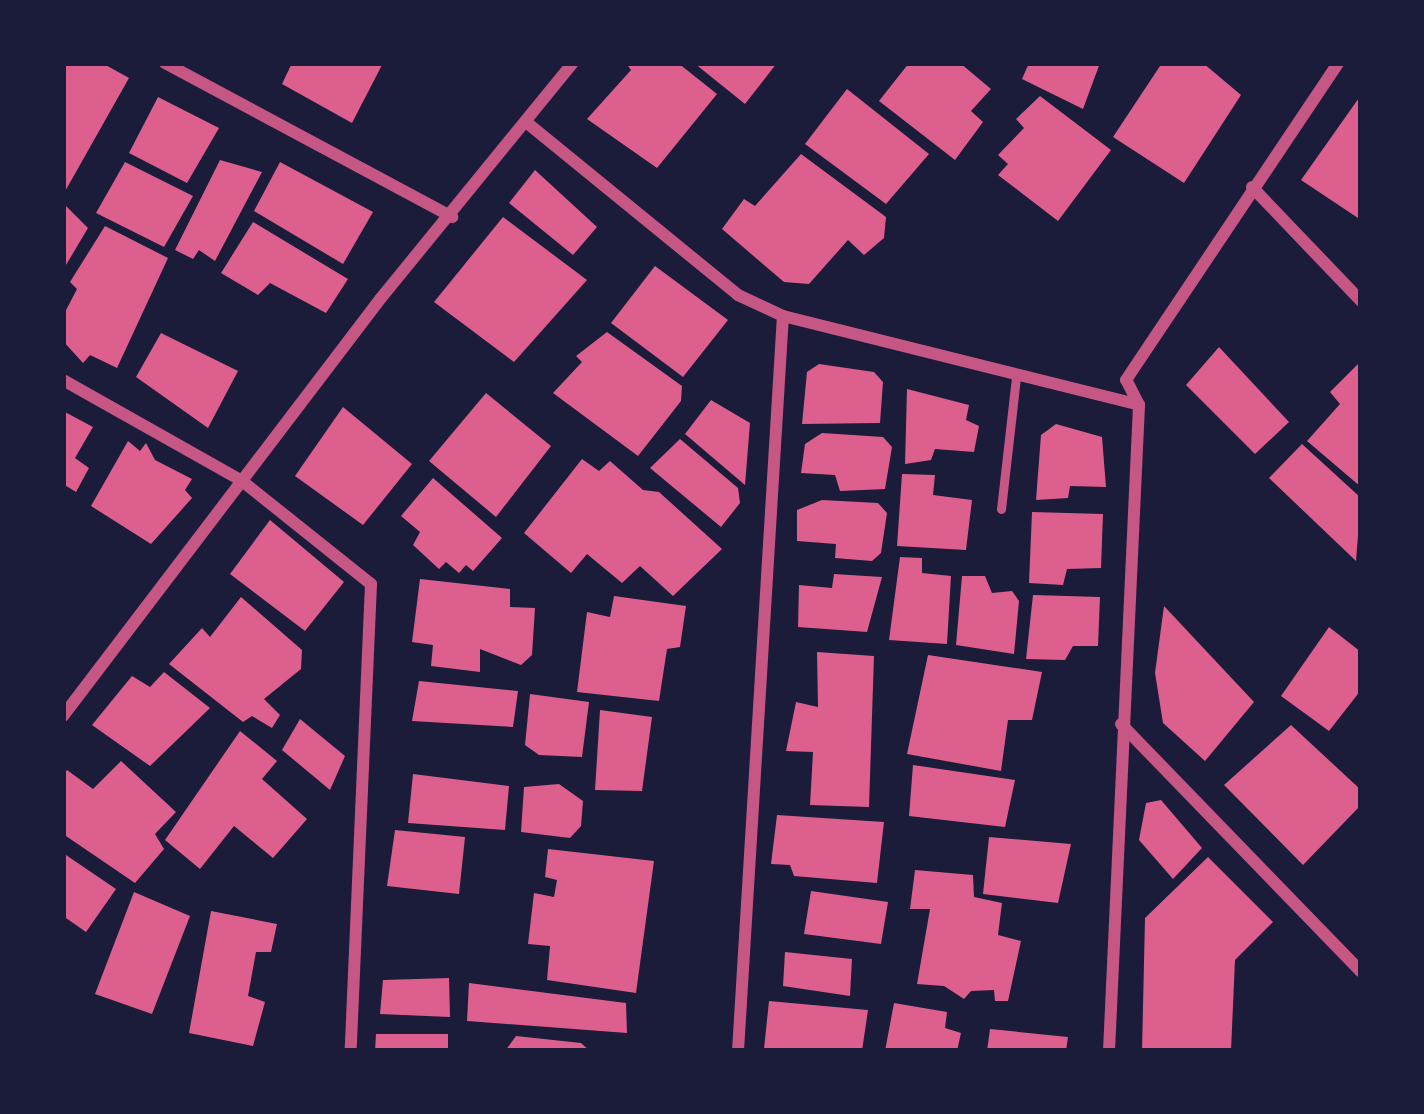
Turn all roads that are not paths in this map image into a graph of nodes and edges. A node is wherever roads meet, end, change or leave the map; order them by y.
1 (165, 63) edge
2 (573, 63) edge
3 (1338, 63) edge
4 (526, 122) junction
5 (1252, 188) junction
6 (452, 217) junction
7 (1361, 301) edge
8 (783, 316) junction
9 (1016, 378) junction
10 (63, 380) edge
11 (1138, 405) junction
12 (242, 481) junction
13 (1001, 509) dead end
14 (63, 716) edge
15 (1121, 724) junction
16 (1361, 972) edge
17 (351, 1051) edge
18 (738, 1051) edge
19 (1108, 1051) edge

1 - 6 street
2 - 4 street
3 - 5 street
4 - 6 street
4 - 8 street
5 - 7 street
5 - 11 street
6 - 12 street
8 - 9 street
8 - 18 street
9 - 11 street
9 - 13 lane
10 - 12 street
11 - 15 street
12 - 14 street
12 - 17 street
15 - 16 street
15 - 19 street

